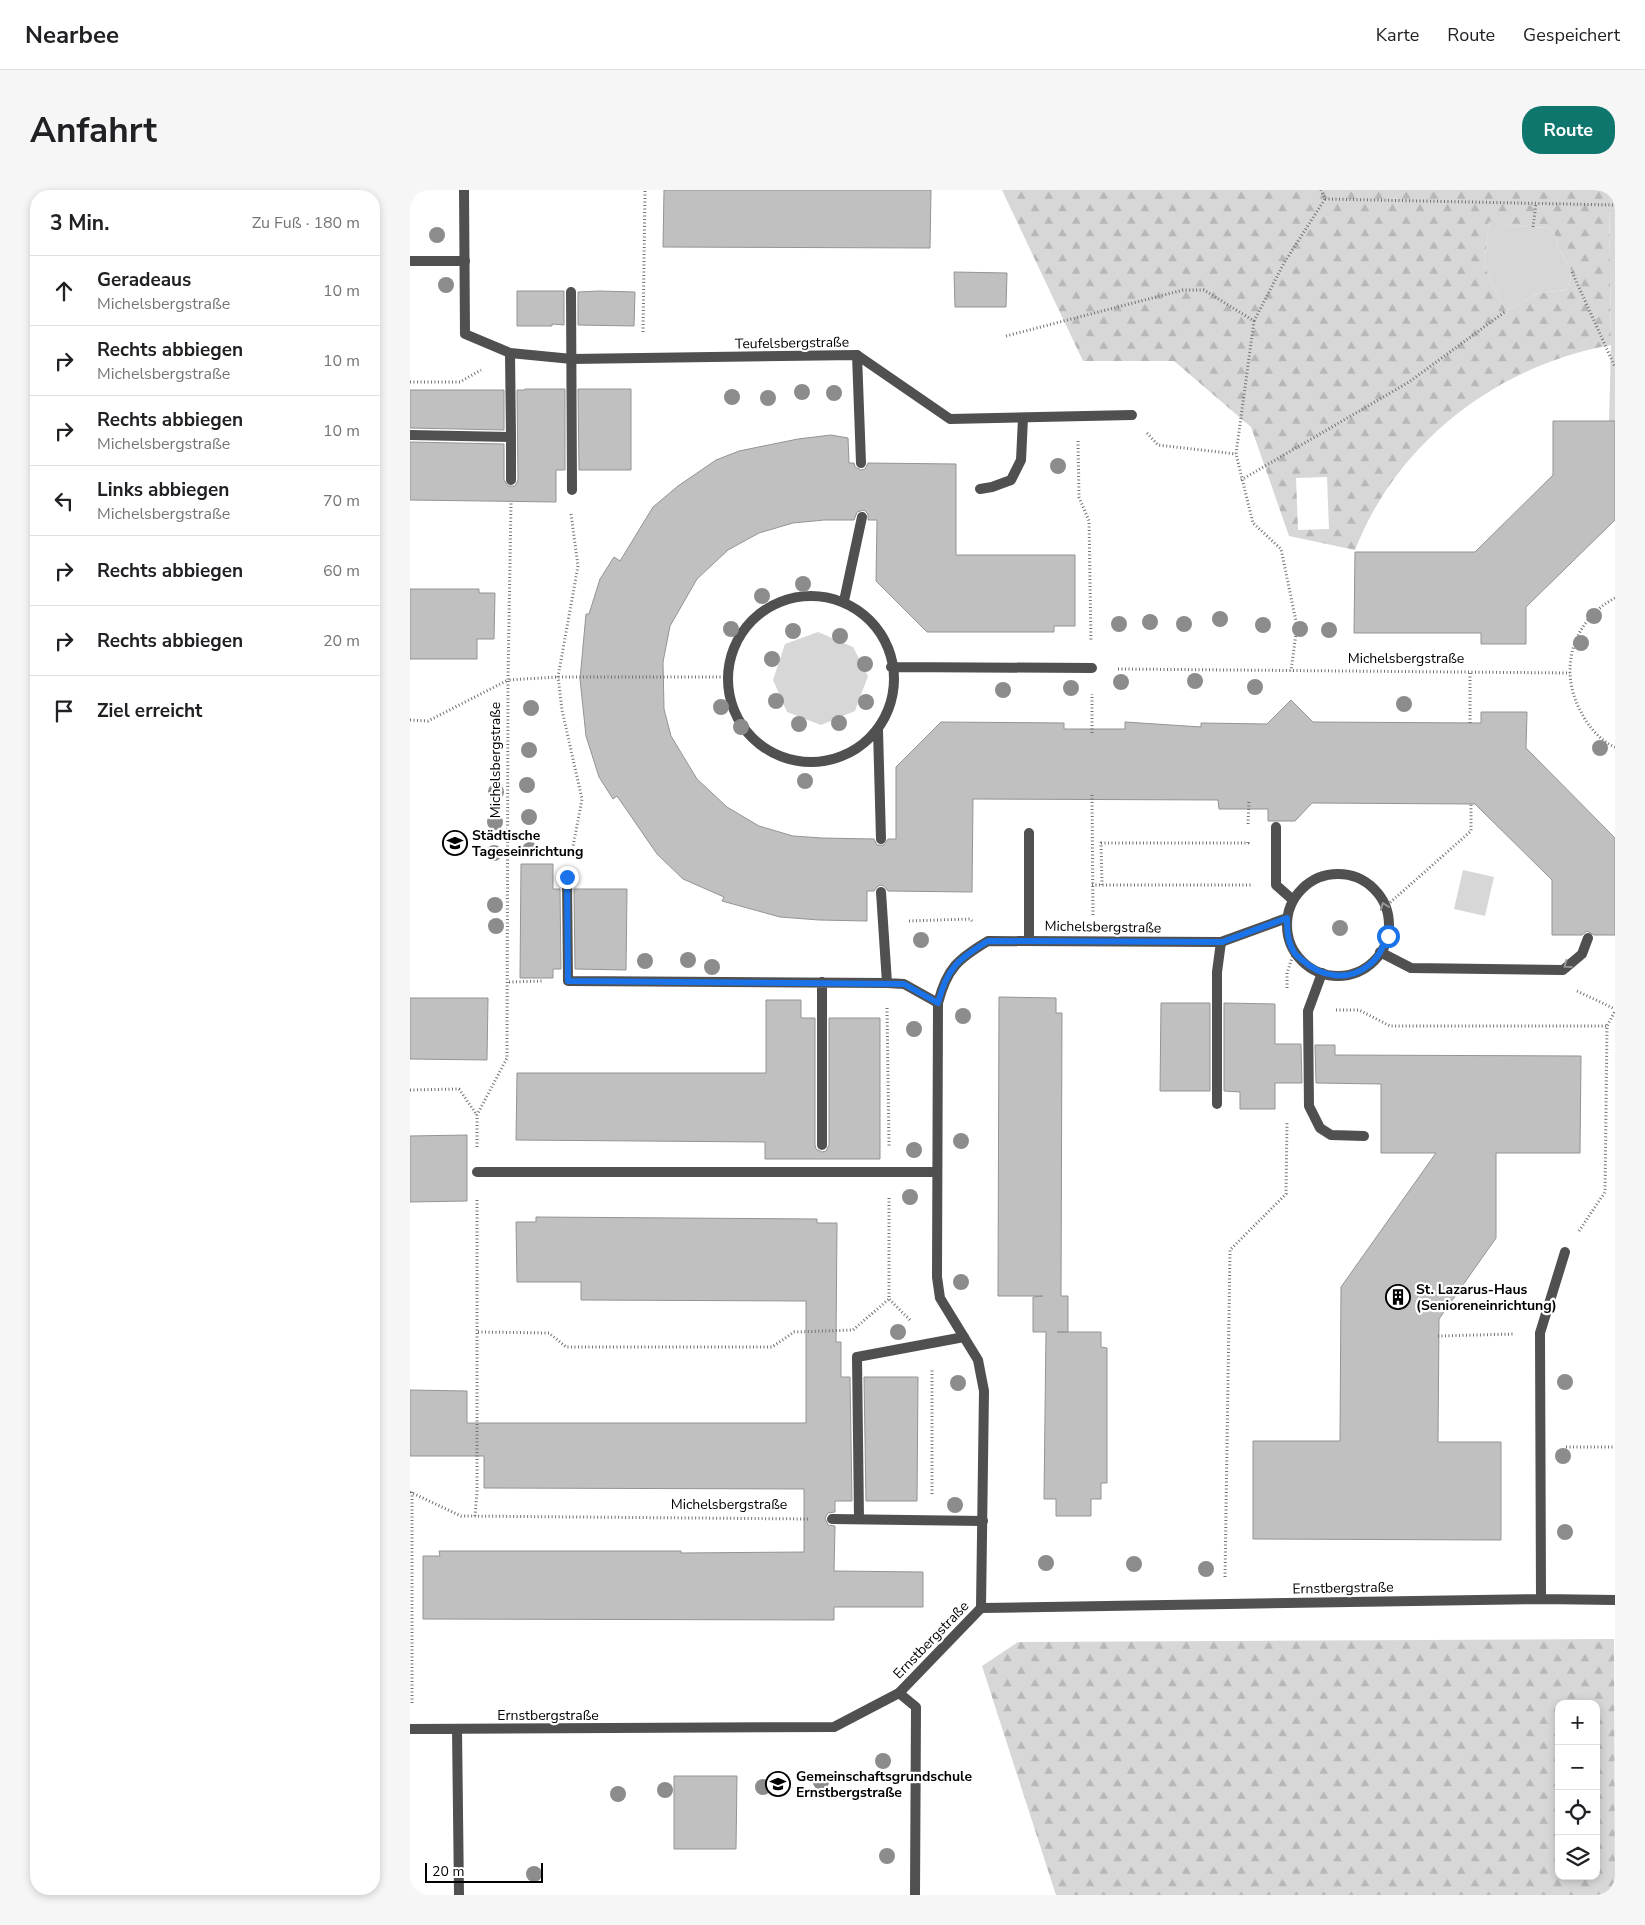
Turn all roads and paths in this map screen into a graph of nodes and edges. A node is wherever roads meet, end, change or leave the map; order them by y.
1 (464, 190) edge
2 (645, 190) edge
3 (1321, 190) edge
4 (1325, 198) junction
5 (1536, 203) junction
6 (1615, 205) edge
7 (1534, 227) dead end
8 (410, 261) edge
9 (465, 261) junction
10 (1572, 272) dead end
11 (571, 292) dead end
12 (1506, 311) dead end
13 (1254, 321) junction
14 (1006, 336) dead end
15 (510, 353) junction
16 (857, 355) junction
17 (572, 359) junction
18 (643, 359) junction
19 (1615, 367) edge
20 (410, 382) edge
21 (1132, 415) joint
22 (1078, 417) junction
23 (1024, 418) junction
24 (410, 436) edge
25 (511, 437) junction
26 (1236, 454) junction
27 (861, 463) dead end
28 (511, 480) joint
29 (1241, 480) junction
30 (980, 489) dead end
31 (572, 490) joint
32 (862, 517) dead end
33 (1615, 598) edge
34 (844, 601) junction
35 (890, 667) junction
36 (1092, 668) junction
37 (1291, 671) junction
38 (1470, 672) junction
39 (1570, 673) junction
40 (558, 677) junction
41 (728, 677) junction
42 (508, 680) junction
43 (410, 720) edge
44 (1470, 723) dead end
45 (878, 730) junction
46 (1092, 733) dead end
47 (1615, 747) edge
48 (1092, 795) dead end
49 (1249, 800) dead end
50 (1471, 804) dead end
51 (1248, 826) dead end
52 (1276, 826) dead end
53 (1029, 833) dead end
54 (1248, 834) dead end
55 (881, 839) dead end
56 (567, 877) joint
57 (1102, 885) junction
58 (1276, 885) junction
59 (881, 892) dead end
60 (1293, 900) junction
61 (1385, 907) junction
62 (1287, 918) junction
63 (884, 922) junction
64 (1588, 938) dead end
65 (1029, 940) junction
66 (988, 941) junction
67 (1222, 942) junction
68 (1294, 952) junction
69 (1380, 952) junction
70 (1322, 973) junction
71 (568, 981) junction
72 (509, 982) junction
73 (822, 982) junction
74 (887, 983) junction
75 (938, 1003) junction
76 (1308, 1011) junction
77 (1615, 1011) edge
78 (1607, 1026) junction
79 (410, 1090) edge
80 (1217, 1104) dead end
81 (477, 1115) junction
82 (1287, 1117) dead end
83 (1364, 1136) dead end
84 (822, 1145) dead end
85 (889, 1171) junction
86 (477, 1172) junction
87 (936, 1172) junction
88 (1565, 1252) joint
89 (889, 1298) junction
90 (478, 1332) junction
91 (1540, 1333) junction
92 (1438, 1336) dead end
93 (964, 1337) junction
94 (932, 1344) junction
95 (1615, 1447) edge
96 (1540, 1448) junction
97 (411, 1492) edge
98 (475, 1516) junction
99 (832, 1519) joint
100 (859, 1519) junction
101 (932, 1520) junction
102 (983, 1520) junction
103 (1541, 1599) junction
104 (1615, 1600) edge
105 (1225, 1604) junction
106 (981, 1608) junction
107 (899, 1692) junction
108 (411, 1729) edge
109 (458, 1729) junction
110 (459, 1895) edge
111 (916, 1895) edge

1 - 9 street, Teufelsbergstraße
2 - 18 path
3 - 4 path
4 - 5 path
4 - 13 path
5 - 6 path
5 - 7 path
8 - 9 street
9 - 15 street, Teufelsbergstraße
10 - 19 path
11 - 17 street
12 - 29 path
13 - 14 path
13 - 26 path
15 - 17 street, Teufelsbergstraße
15 - 20 path
15 - 25 street
16 - 18 street, Teufelsbergstraße
16 - 23 street, Teufelsbergstraße
16 - 27 street
17 - 18 street, Teufelsbergstraße
17 - 31 street
21 - 22 street, Teufelsbergstraße
21 - 26 path
22 - 23 street, Teufelsbergstraße
22 - 36 path
23 - 30 street
24 - 25 street
25 - 28 street
26 - 29 path
28 - 42 path
29 - 37 path
31 - 40 path
32 - 34 street
33 - 39 path
34 - 35 street
34 - 41 street
35 - 36 street
35 - 45 street
36 - 37 path, Michelsbergstraße
36 - 46 path
37 - 38 path, Michelsbergstraße
38 - 39 path, Michelsbergstraße
38 - 44 path
39 - 47 path
40 - 41 path
40 - 42 path
40 - 56 path
41 - 45 street
42 - 43 path
42 - 72 path, Michelsbergstraße
45 - 55 street
48 - 57 path
49 - 51 path
50 - 61 path
52 - 58 street
53 - 65 street
54 - 57 path
56 - 71 street
57 - 58 path
58 - 60 street
59 - 63 street
61 -> 60 street
60 - 62 street
61 - 69 street
62 - 67 street, Michelsbergstraße
62 - 68 street
63 - 66 path
63 - 74 street
64 -> 69 street
65 - 66 street, Michelsbergstraße
65 - 67 street, Michelsbergstraße
66 - 75 street
67 - 80 street
68 - 70 street
68 - 76 path
69 - 70 street
70 - 76 street
71 - 72 path
71 - 73 street
72 - 81 path, Michelsbergstraße
73 - 74 street
73 - 84 street
74 - 75 street
74 - 85 path
75 - 87 street
76 - 78 path
76 - 83 street
77 - 78 path
78 - 88 path
79 - 81 path
81 - 86 path, Michelsbergstraße
82 - 105 path
85 - 86 street
85 - 87 street
85 - 89 path
86 - 90 path, Michelsbergstraße
87 - 93 street
88 - 91 street
89 - 90 path
89 - 94 path
90 - 98 path, Michelsbergstraße
91 - 92 path
91 - 96 street
93 - 94 street
93 - 102 street
94 - 100 street
94 - 101 path
95 - 96 path
96 - 103 street
97 - 98 path, Michelsbergstraße
97 - 108 path, Michelsbergstraße
98 - 99 path, Michelsbergstraße
99 - 100 street
100 - 101 street
101 - 102 street
102 - 106 street
103 - 104 street, Ernstbergstraße
103 - 105 street, Ernstbergstraße
105 - 106 street, Ernstbergstraße
106 - 107 street, Ernstbergstraße
107 - 109 street, Ernstbergstraße
107 - 111 street
108 - 109 street, Ernstbergstraße
109 - 110 street

